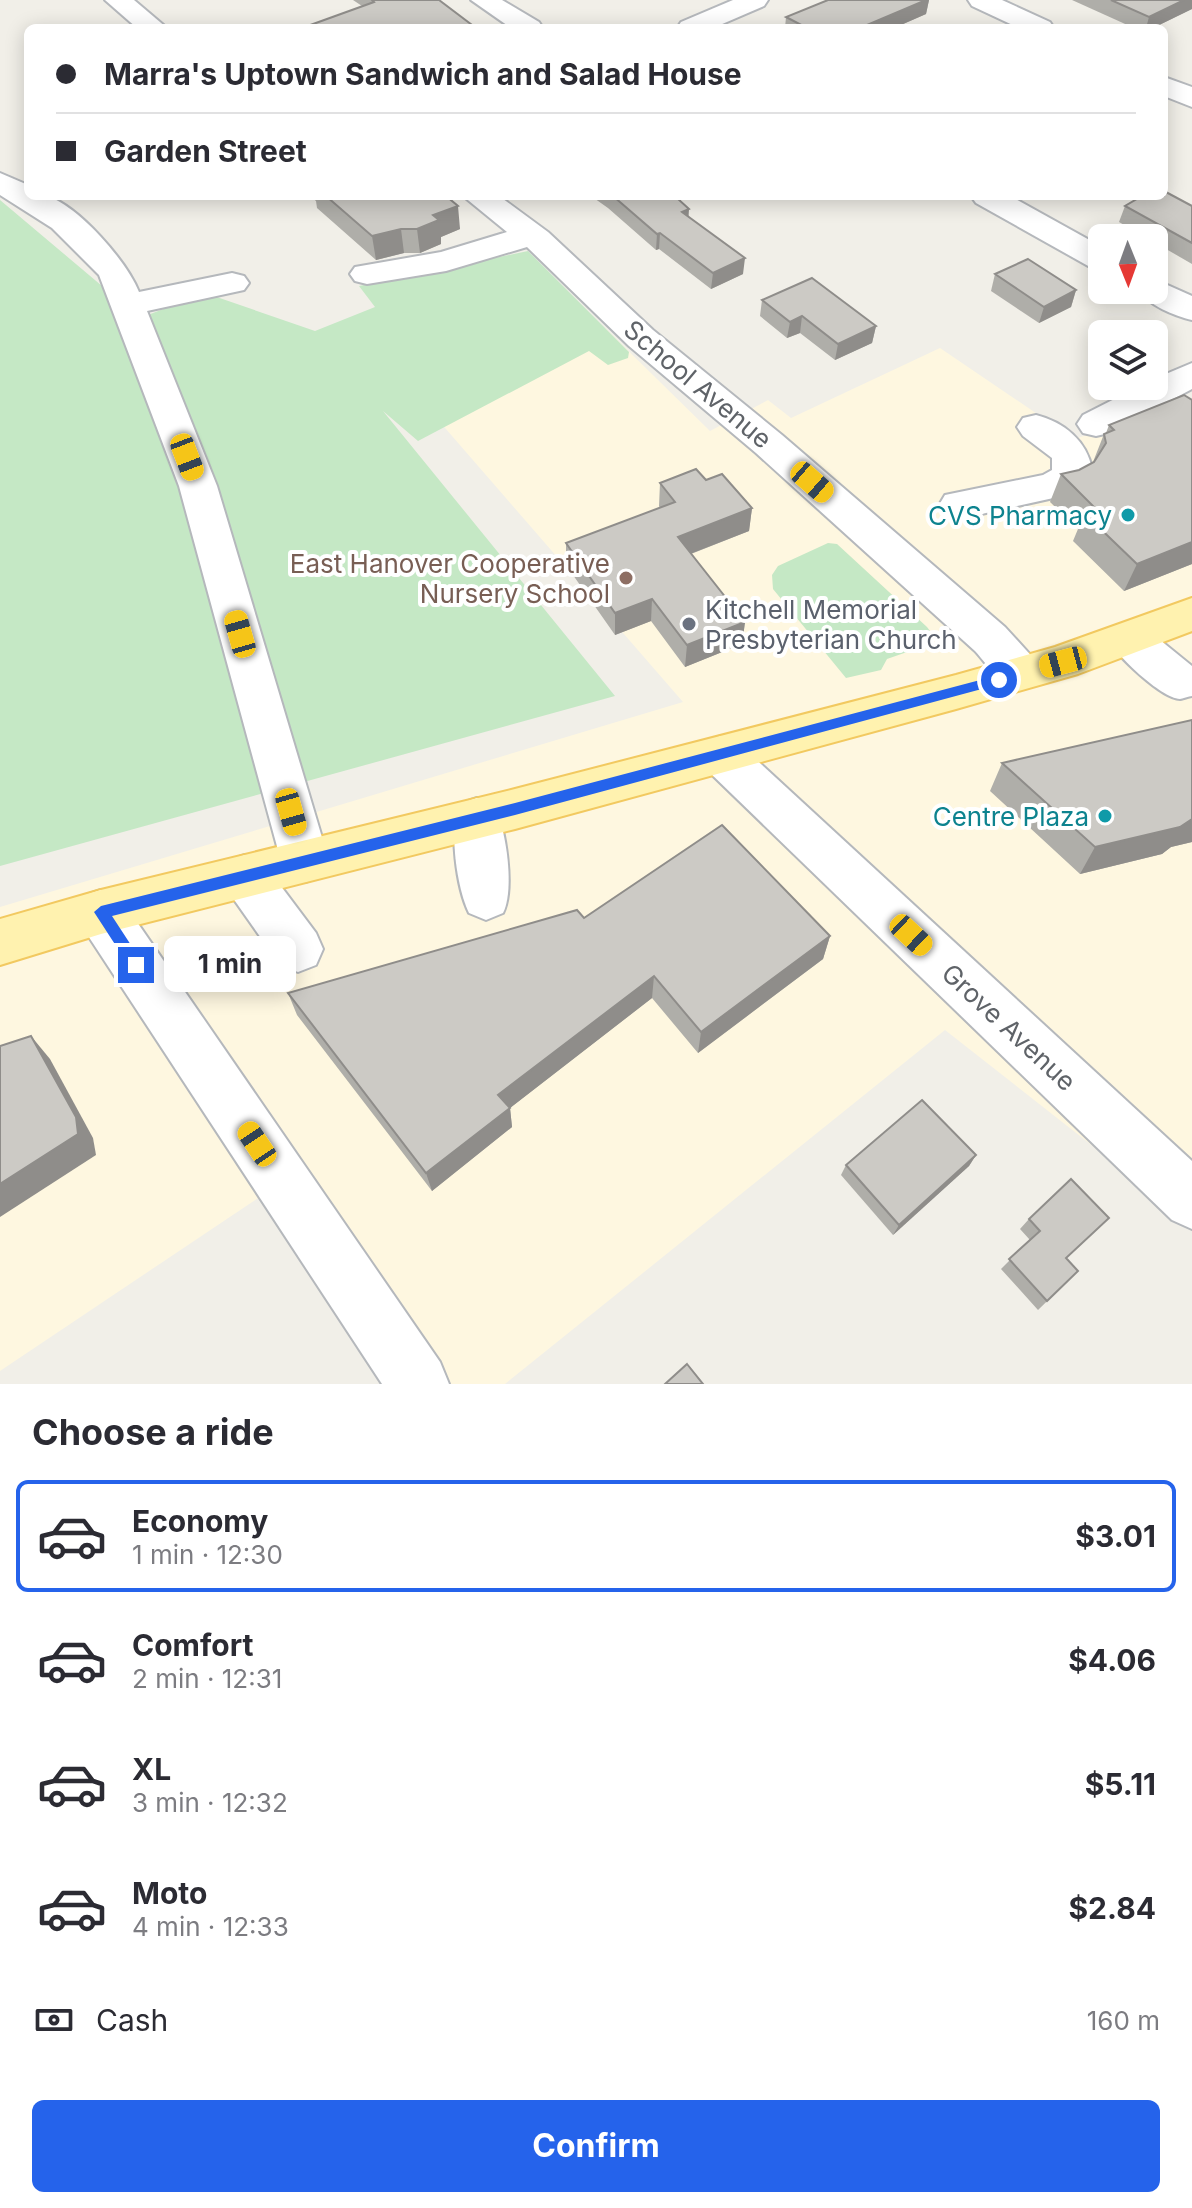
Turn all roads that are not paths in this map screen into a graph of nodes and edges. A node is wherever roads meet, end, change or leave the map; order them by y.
1 (118, 0) edge
2 (484, 0) edge
3 (755, 0) edge
4 (981, 0) edge
5 (149, 24) edge
6 (523, 24) edge
7 (700, 24) edge
8 (1032, 24) edge
9 (1168, 87) edge
10 (1192, 98) edge
11 (0, 182) edge
12 (24, 196) edge
13 (31, 200) edge
14 (484, 200) edge
15 (994, 200) edge
16 (531, 235) junction
17 (1088, 252) edge
18 (367, 274) dead end
19 (232, 283) dead end
20 (1168, 297) edge
21 (128, 305) junction
22 (1192, 310) edge
23 (1192, 374) edge
24 (1096, 424) dead end
25 (1036, 427) dead end
26 (959, 505) dead end
27 (1192, 614) edge
28 (1129, 639) junction
29 (1021, 673) junction
30 (1181, 682) dead end
31 (721, 755) junction
32 (477, 818) junction
33 (305, 861) junction
34 (245, 876) junction
35 (486, 898) dead end
36 (101, 912) junction
37 (0, 942) edge
38 (298, 949) dead end
39 (1192, 1200) edge
40 (418, 1384) edge

1 - 5 street
2 - 6 street
3 - 7 street
4 - 8 street
9 - 10 street
11 - 12 street
13 - 21 street
14 - 16 street, School Avenue
15 - 17 street
16 - 18 street
16 - 29 street, School Avenue
19 - 21 street
20 - 22 street
21 - 33 street
23 - 24 street
25 - 26 street
27 - 28 main road
28 - 29 main road
28 - 30 street
29 - 31 main road
31 - 32 main road
31 - 39 street, Grove Avenue
32 - 33 main road
32 - 35 street
33 - 34 main road
34 - 36 main road
34 - 38 street
36 - 37 main road
36 - 40 street

